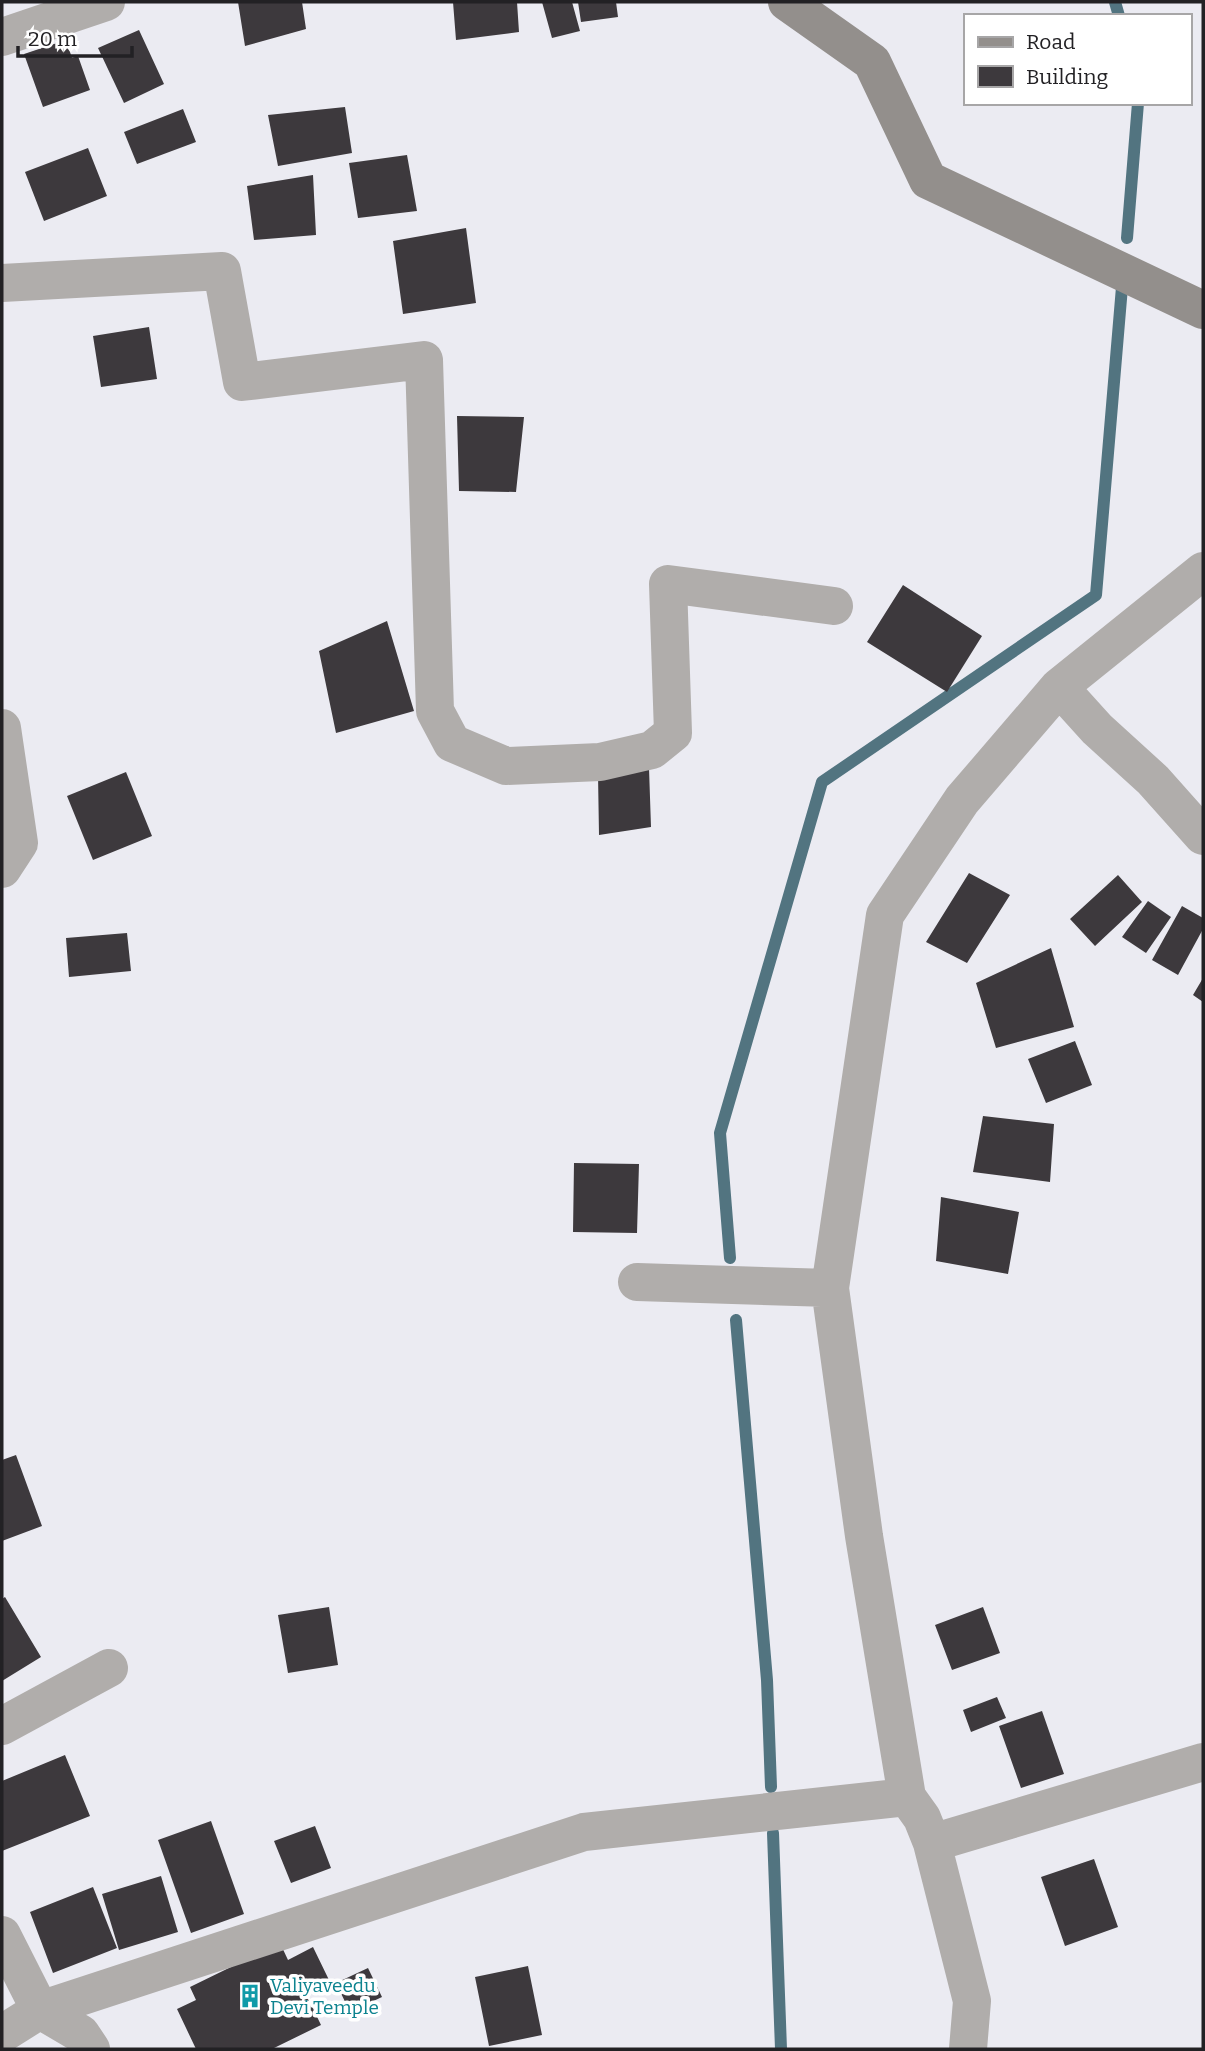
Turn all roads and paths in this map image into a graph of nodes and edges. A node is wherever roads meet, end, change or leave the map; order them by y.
1 (106, 2) edge
2 (787, 2) edge
3 (2, 37) edge
4 (2, 283) edge
5 (1203, 310) edge
6 (1203, 571) edge
7 (834, 606) dead end
8 (1059, 687) junction
9 (2, 731) edge
10 (1203, 836) edge
11 (2, 869) edge
12 (637, 1282) dead end
13 (830, 1288) junction
14 (109, 1668) dead end
15 (2, 1726) edge
16 (1203, 1762) edge
17 (906, 1797) junction
18 (932, 1843) junction
19 (2, 1935) edge
20 (40, 2010) junction
21 (2, 2034) edge
22 (91, 2049) edge
23 (968, 2049) edge

1 - 3 street
2 - 5 street
4 - 7 street
6 - 8 street
8 - 10 street
8 - 13 street
9 - 11 street
12 - 13 street
13 - 17 street
14 - 15 street
16 - 18 street
17 - 18 street
17 - 20 street
18 - 23 street
19 - 20 street
20 - 21 street
20 - 22 street

